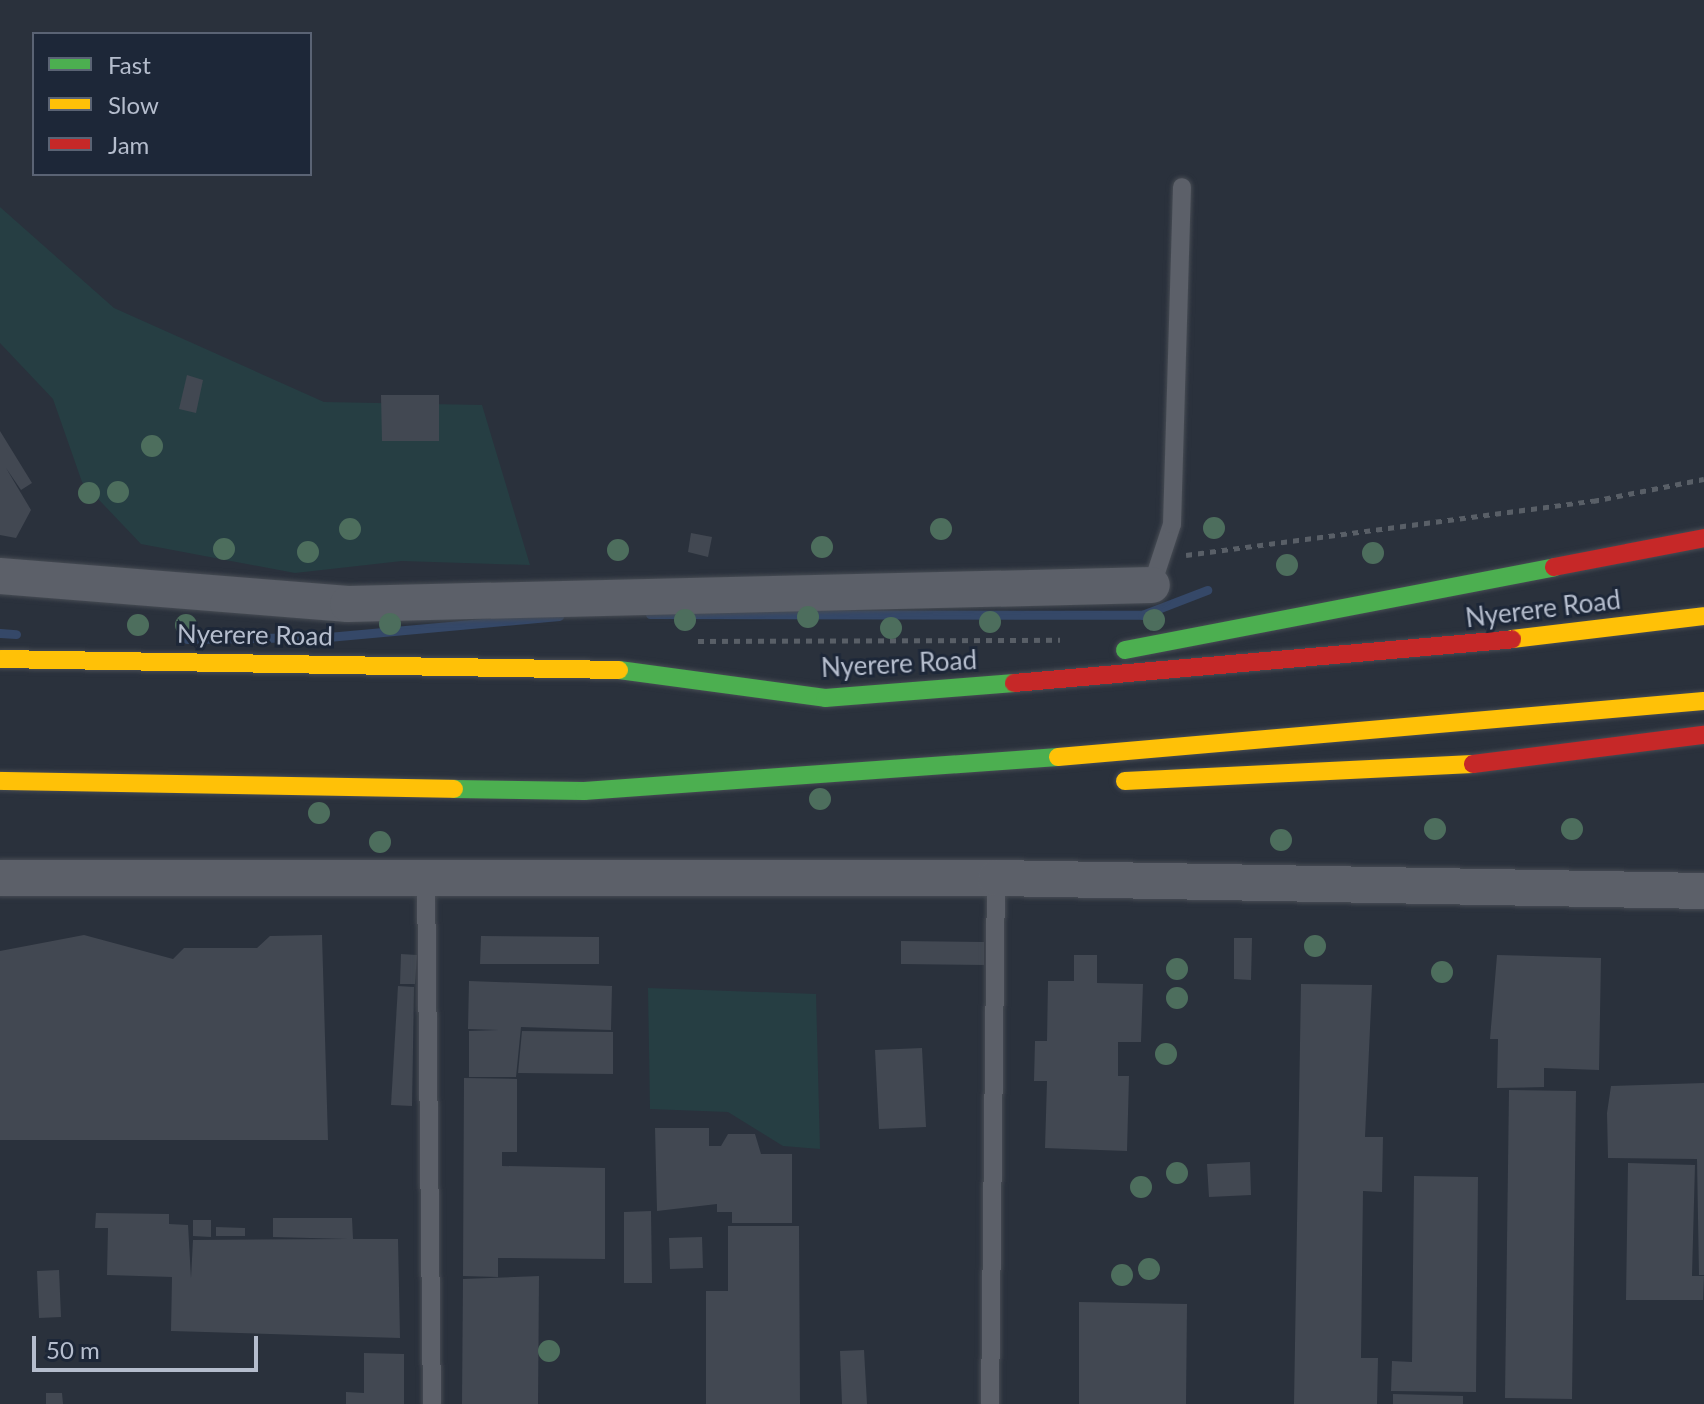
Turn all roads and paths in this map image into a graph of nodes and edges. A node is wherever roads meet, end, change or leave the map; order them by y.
1 (1182, 187) dead end
2 (1704, 538) edge
3 (0, 576) edge
4 (1152, 585) joint
5 (1704, 616) edge
6 (0, 659) edge
7 (930, 690) junction
8 (1704, 701) edge
9 (1704, 735) edge
10 (808, 773) junction
11 (1048, 780) dead end
12 (0, 781) edge
13 (1110, 781) dead end
14 (0, 878) edge
15 (996, 878) junction
16 (426, 879) junction
17 (1704, 891) edge
18 (432, 1404) edge
19 (990, 1404) edge

1 - 4 lane
2 - 7 highway
3 - 4 street
5 - 7 highway, Nyerere Road
6 - 7 highway, Nyerere Road
8 - 10 highway
9 - 13 highway
10 - 11 highway
10 - 12 highway
14 - 16 street
15 - 16 street
15 - 17 street
15 - 19 lane
16 - 18 lane

